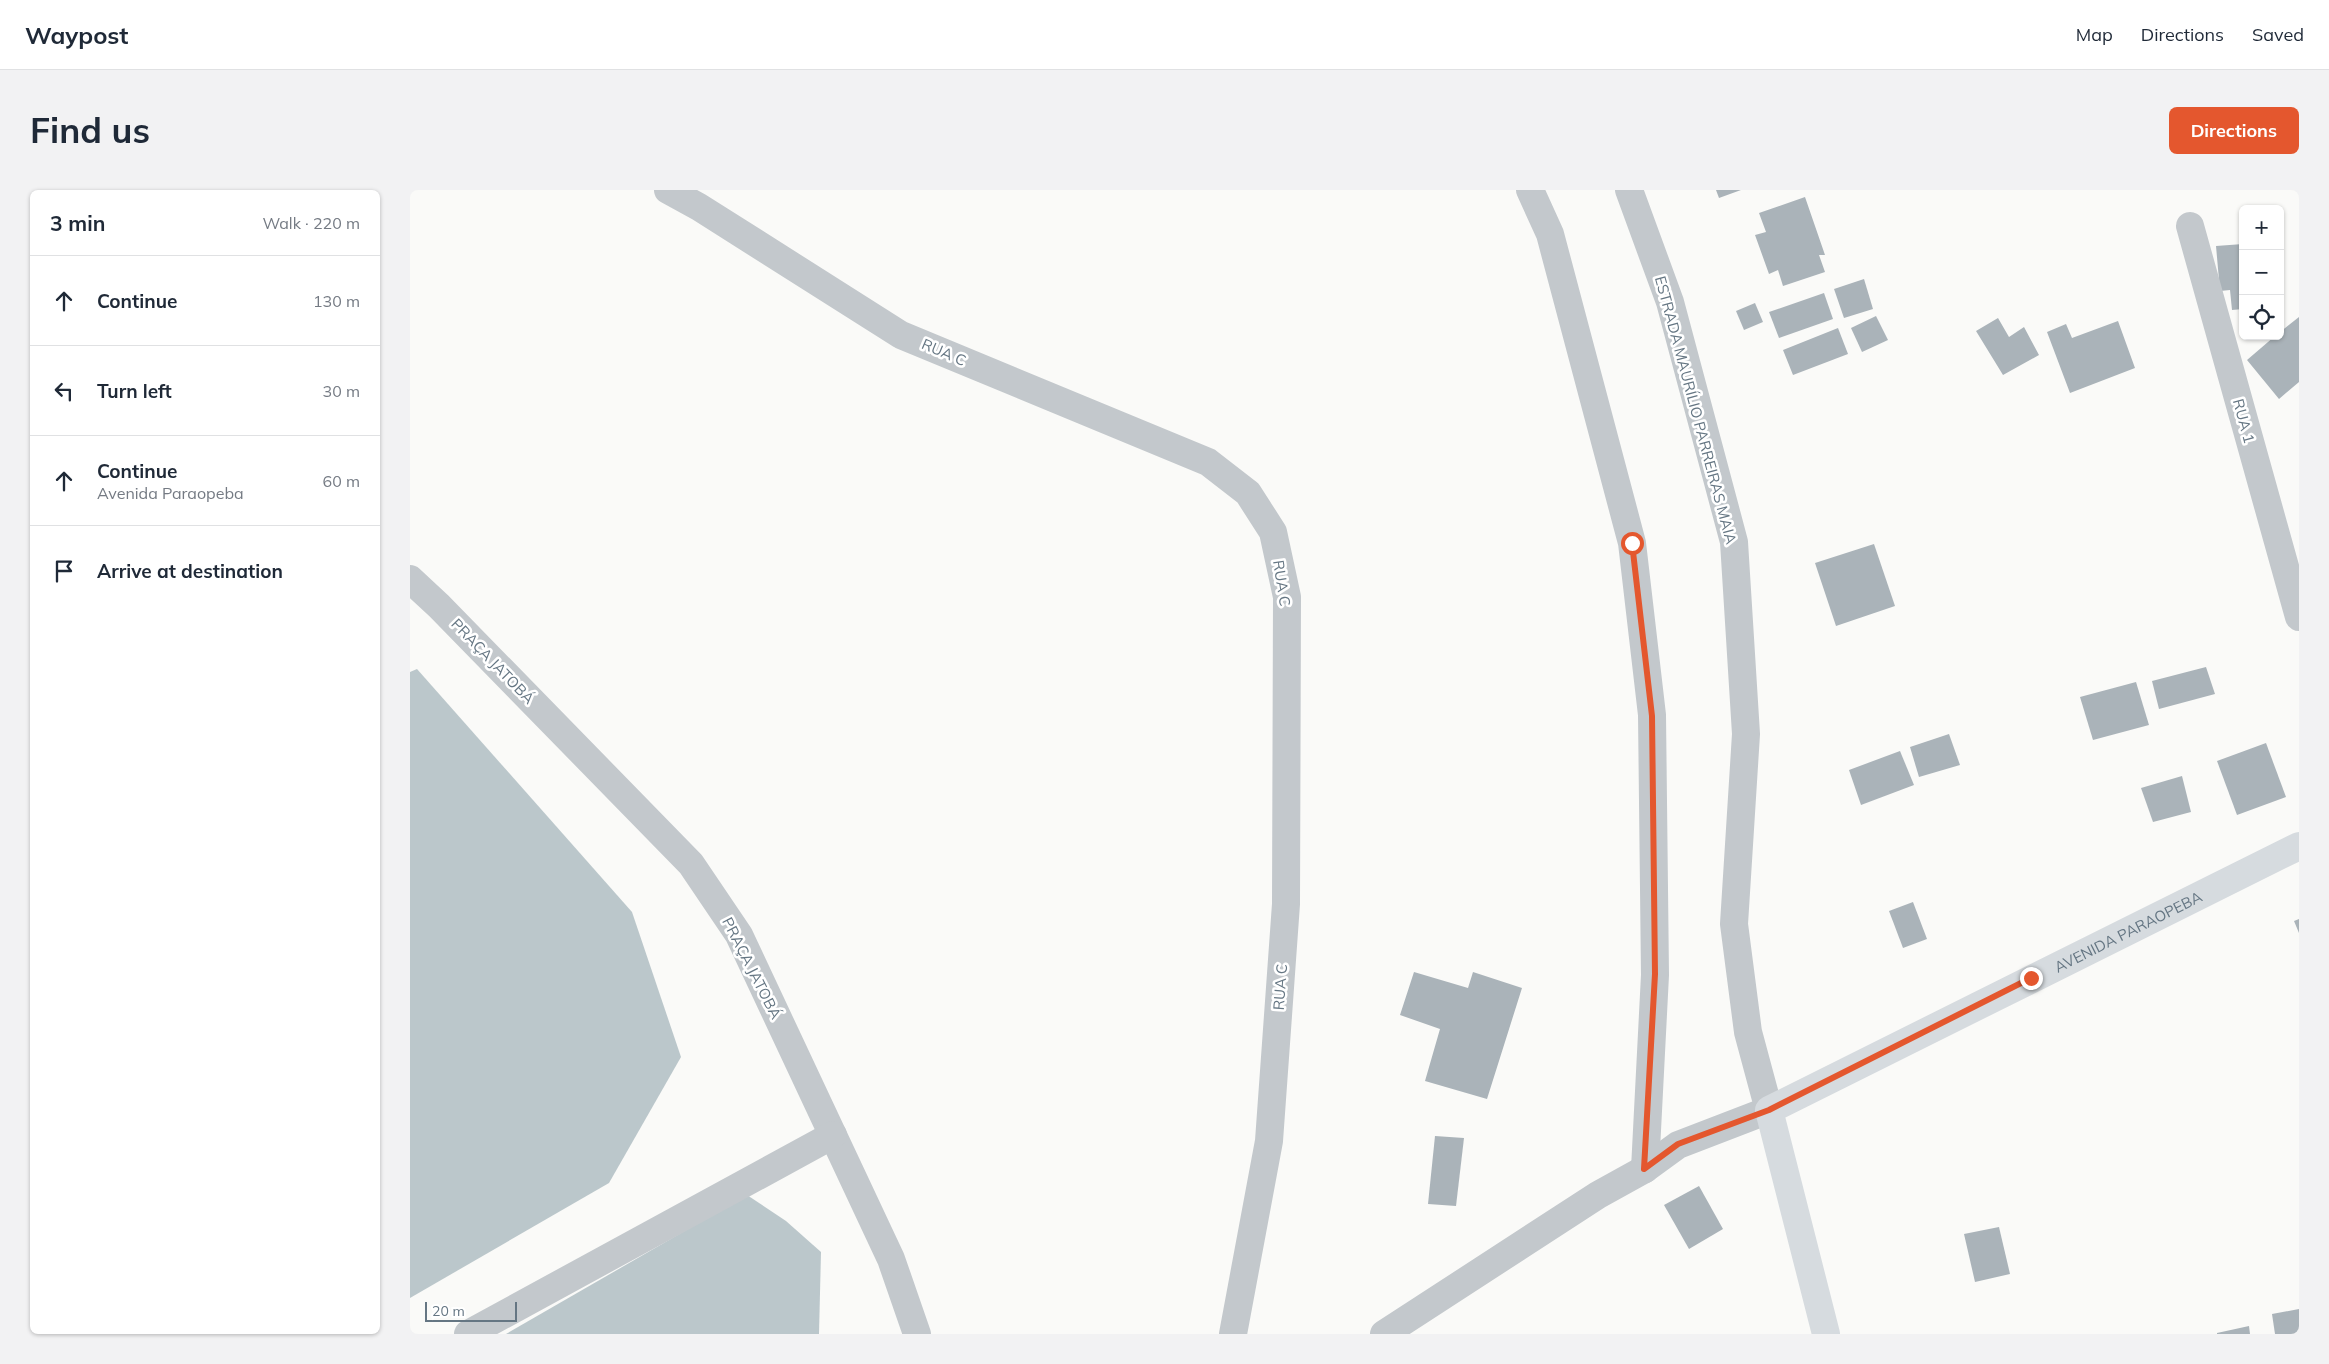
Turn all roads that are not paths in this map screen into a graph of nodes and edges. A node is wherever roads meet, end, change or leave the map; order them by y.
1 (668, 190) edge
2 (1530, 190) edge
3 (1629, 190) edge
4 (2190, 226) dead end
5 (410, 579) edge
6 (2299, 617) edge
7 (2299, 846) edge
8 (1769, 1110) junction
9 (833, 1135) junction
10 (1644, 1169) junction
11 (468, 1334) edge
12 (917, 1334) edge
13 (1233, 1334) edge
14 (1384, 1334) edge
15 (1826, 1334) edge

1 - 13 street, RUA C
2 - 10 street
3 - 8 street, ESTRADA MAURÍLIO PARREIRAS MAIA
4 - 6 street, RUA 1
5 - 9 street, PRAÇA JATOBÁ
7 - 8 main road, AVENIDA PARAOPEBA
8 - 10 street
8 - 15 main road
9 - 11 street
9 - 12 street, PRAÇA JATOBÁ
10 - 14 street

